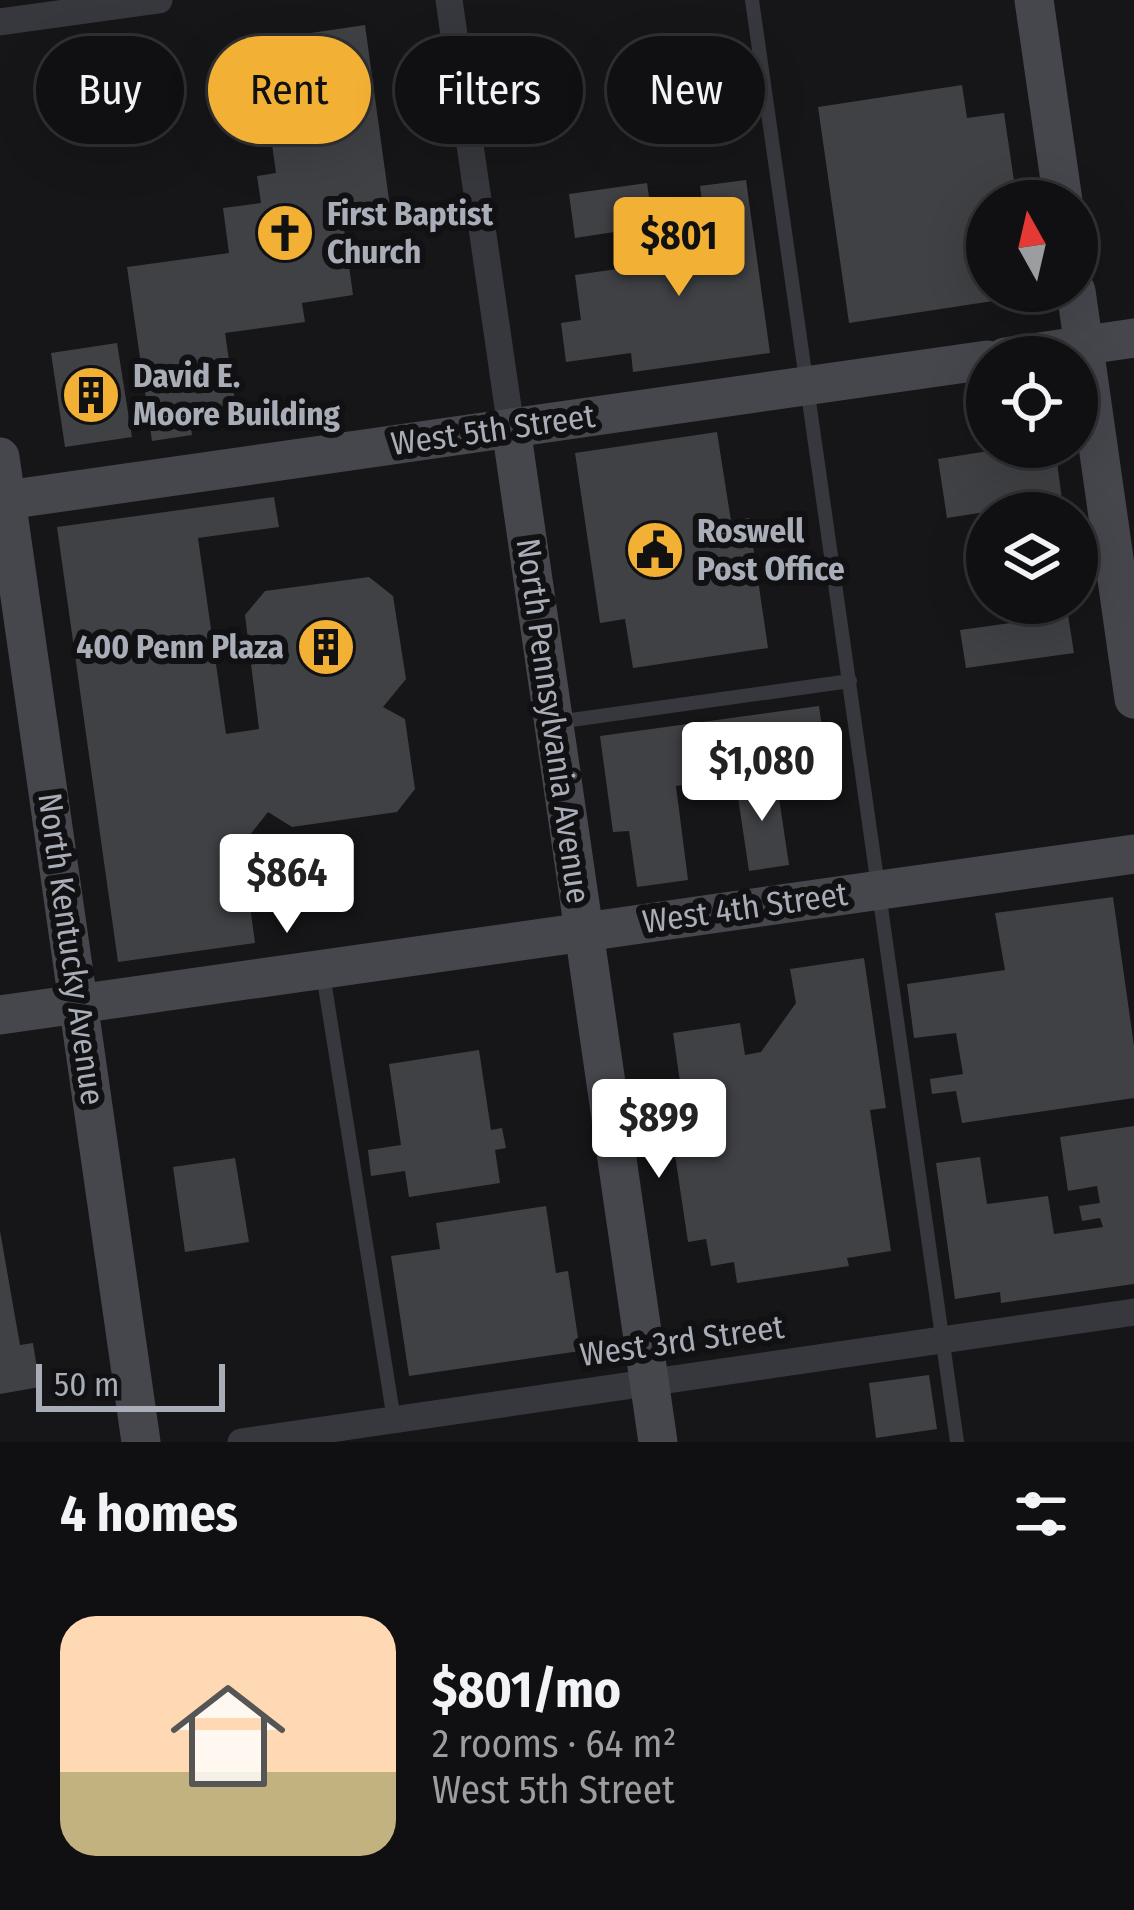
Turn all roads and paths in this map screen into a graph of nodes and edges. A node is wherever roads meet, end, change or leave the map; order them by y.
1 (159, 0) edge
2 (449, 0) edge
3 (752, 0) edge
4 (1034, 0) edge
5 (0, 22) edge
6 (1060, 180) edge
7 (1134, 338) edge
8 (1098, 344) edge
9 (966, 363) edge
10 (808, 385) junction
11 (511, 428) junction
12 (1098, 445) edge
13 (0, 457) edge
14 (3, 501) edge
15 (850, 681) junction
16 (1134, 699) edge
17 (552, 723) junction
18 (1134, 854) edge
19 (880, 889) junction
20 (584, 931) junction
21 (323, 969) junction
22 (79, 1004) junction
23 (0, 1016) edge
24 (1134, 1312) edge
25 (942, 1340) junction
26 (650, 1382) junction
27 (394, 1420) junction
28 (141, 1442) edge
29 (241, 1442) edge
30 (658, 1442) edge
31 (957, 1442) edge

1 - 5 street
2 - 11 street, North Pennsylvania Avenue
3 - 10 lane
4 - 6 street
7 - 8 street
9 - 10 street, West 5th Street
10 - 11 street, West 5th Street
10 - 15 lane
11 - 14 street, West 5th Street
11 - 17 street, North Pennsylvania Avenue
12 - 16 street
13 - 14 street, North Kentucky Avenue
14 - 22 street, North Kentucky Avenue
15 - 17 lane
15 - 19 lane
17 - 20 street, North Pennsylvania Avenue
18 - 19 street, West 4th Street
19 - 20 street, West 4th Street
19 - 25 lane
20 - 21 street, West 4th Street
20 - 26 street, North Pennsylvania Avenue
21 - 22 street, West 4th Street
21 - 27 lane
22 - 23 street, West 4th Street
22 - 28 street, North Kentucky Avenue
24 - 25 street, West 3rd Street
25 - 26 street, West 3rd Street
25 - 31 lane
26 - 27 street, West 3rd Street
26 - 30 street, North Pennsylvania Avenue
27 - 29 street, West 3rd Street

